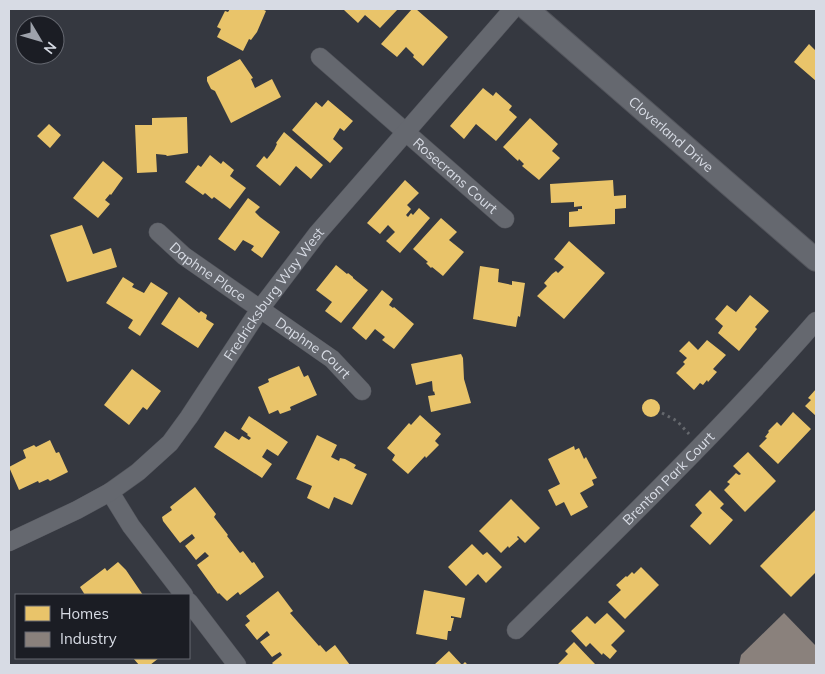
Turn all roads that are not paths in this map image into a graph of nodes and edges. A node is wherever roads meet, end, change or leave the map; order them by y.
1 (513, 9) edge
2 (527, 9) edge
3 (320, 57) dead end
4 (406, 132) junction
5 (505, 219) dead end
6 (158, 232) dead end
7 (816, 260) edge
8 (260, 309) junction
9 (816, 321) edge
10 (362, 391) dead end
11 (110, 492) junction
12 (9, 542) edge
13 (183, 594) edge
14 (190, 603) edge
15 (516, 630) dead end
16 (237, 665) edge

1 - 4 street, Fredricksburg Way West
2 - 7 street, Cloverland Drive
3 - 4 street, Rosecrans Court
4 - 5 street, Rosecrans Court
4 - 8 street, Fredricksburg Way West
6 - 8 street, Daphne Place
8 - 10 street, Daphne Court
8 - 11 street, Fredricksburg Way West
9 - 15 street, Brenton Park Court
11 - 12 street, Fredricksburg Way West
11 - 13 street
14 - 16 street

